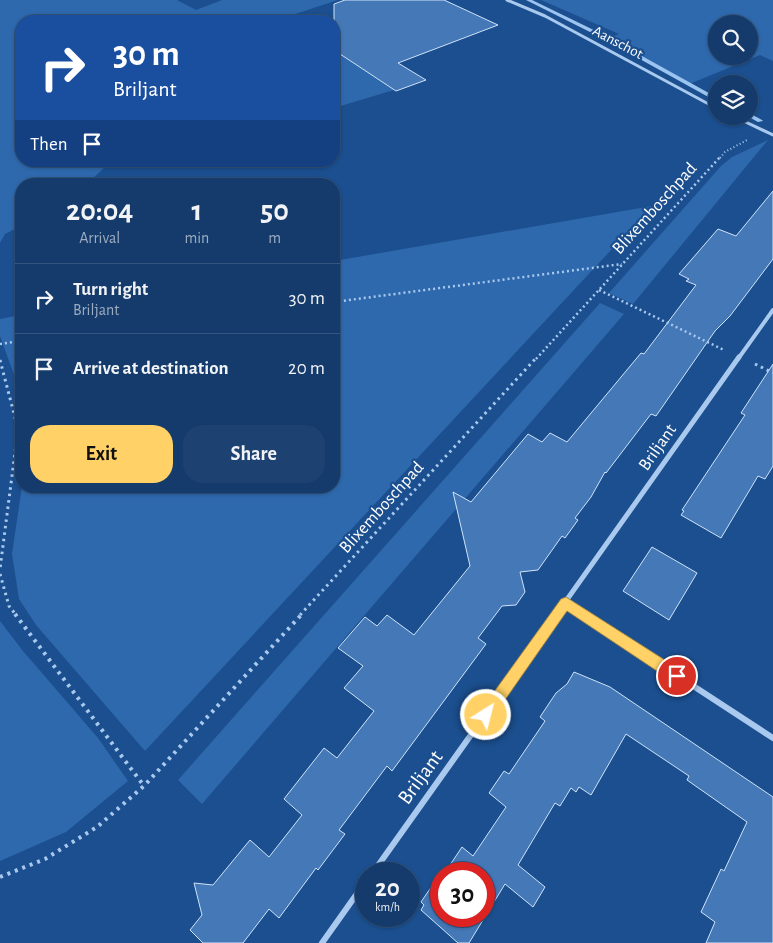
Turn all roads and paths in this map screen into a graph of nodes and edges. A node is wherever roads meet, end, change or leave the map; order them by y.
1 (507, 0) edge
2 (708, 104) edge
3 (750, 125) edge
4 (763, 132) junction
5 (773, 135) edge
6 (622, 264) junction
7 (599, 290) junction
8 (340, 301) edge
9 (773, 310) edge
10 (15, 342) edge
11 (0, 344) edge
12 (739, 357) junction
13 (0, 360) edge
14 (773, 373) edge
15 (15, 418) edge
16 (15, 452) edge
17 (0, 569) edge
18 (0, 574) edge
19 (566, 603) junction
20 (773, 738) edge
21 (144, 786) junction
22 (381, 862) edge
23 (0, 877) edge
24 (355, 896) edge
25 (322, 943) edge

1 - 2 street, Aanschot
3 - 4 street
4 - 5 street
4 - 6 path, Blixemboschpad
6 - 7 path, Blixemboschpad
6 - 8 path
7 - 12 path
7 - 21 path, Blixemboschpad
9 - 12 street, Briljant
10 - 11 path
12 - 14 path
12 - 19 street, Briljant
13 - 15 path
16 - 17 path
18 - 21 path
19 - 20 street
19 - 22 street, Briljant
21 - 23 path, Blixemboschpad
24 - 25 street

